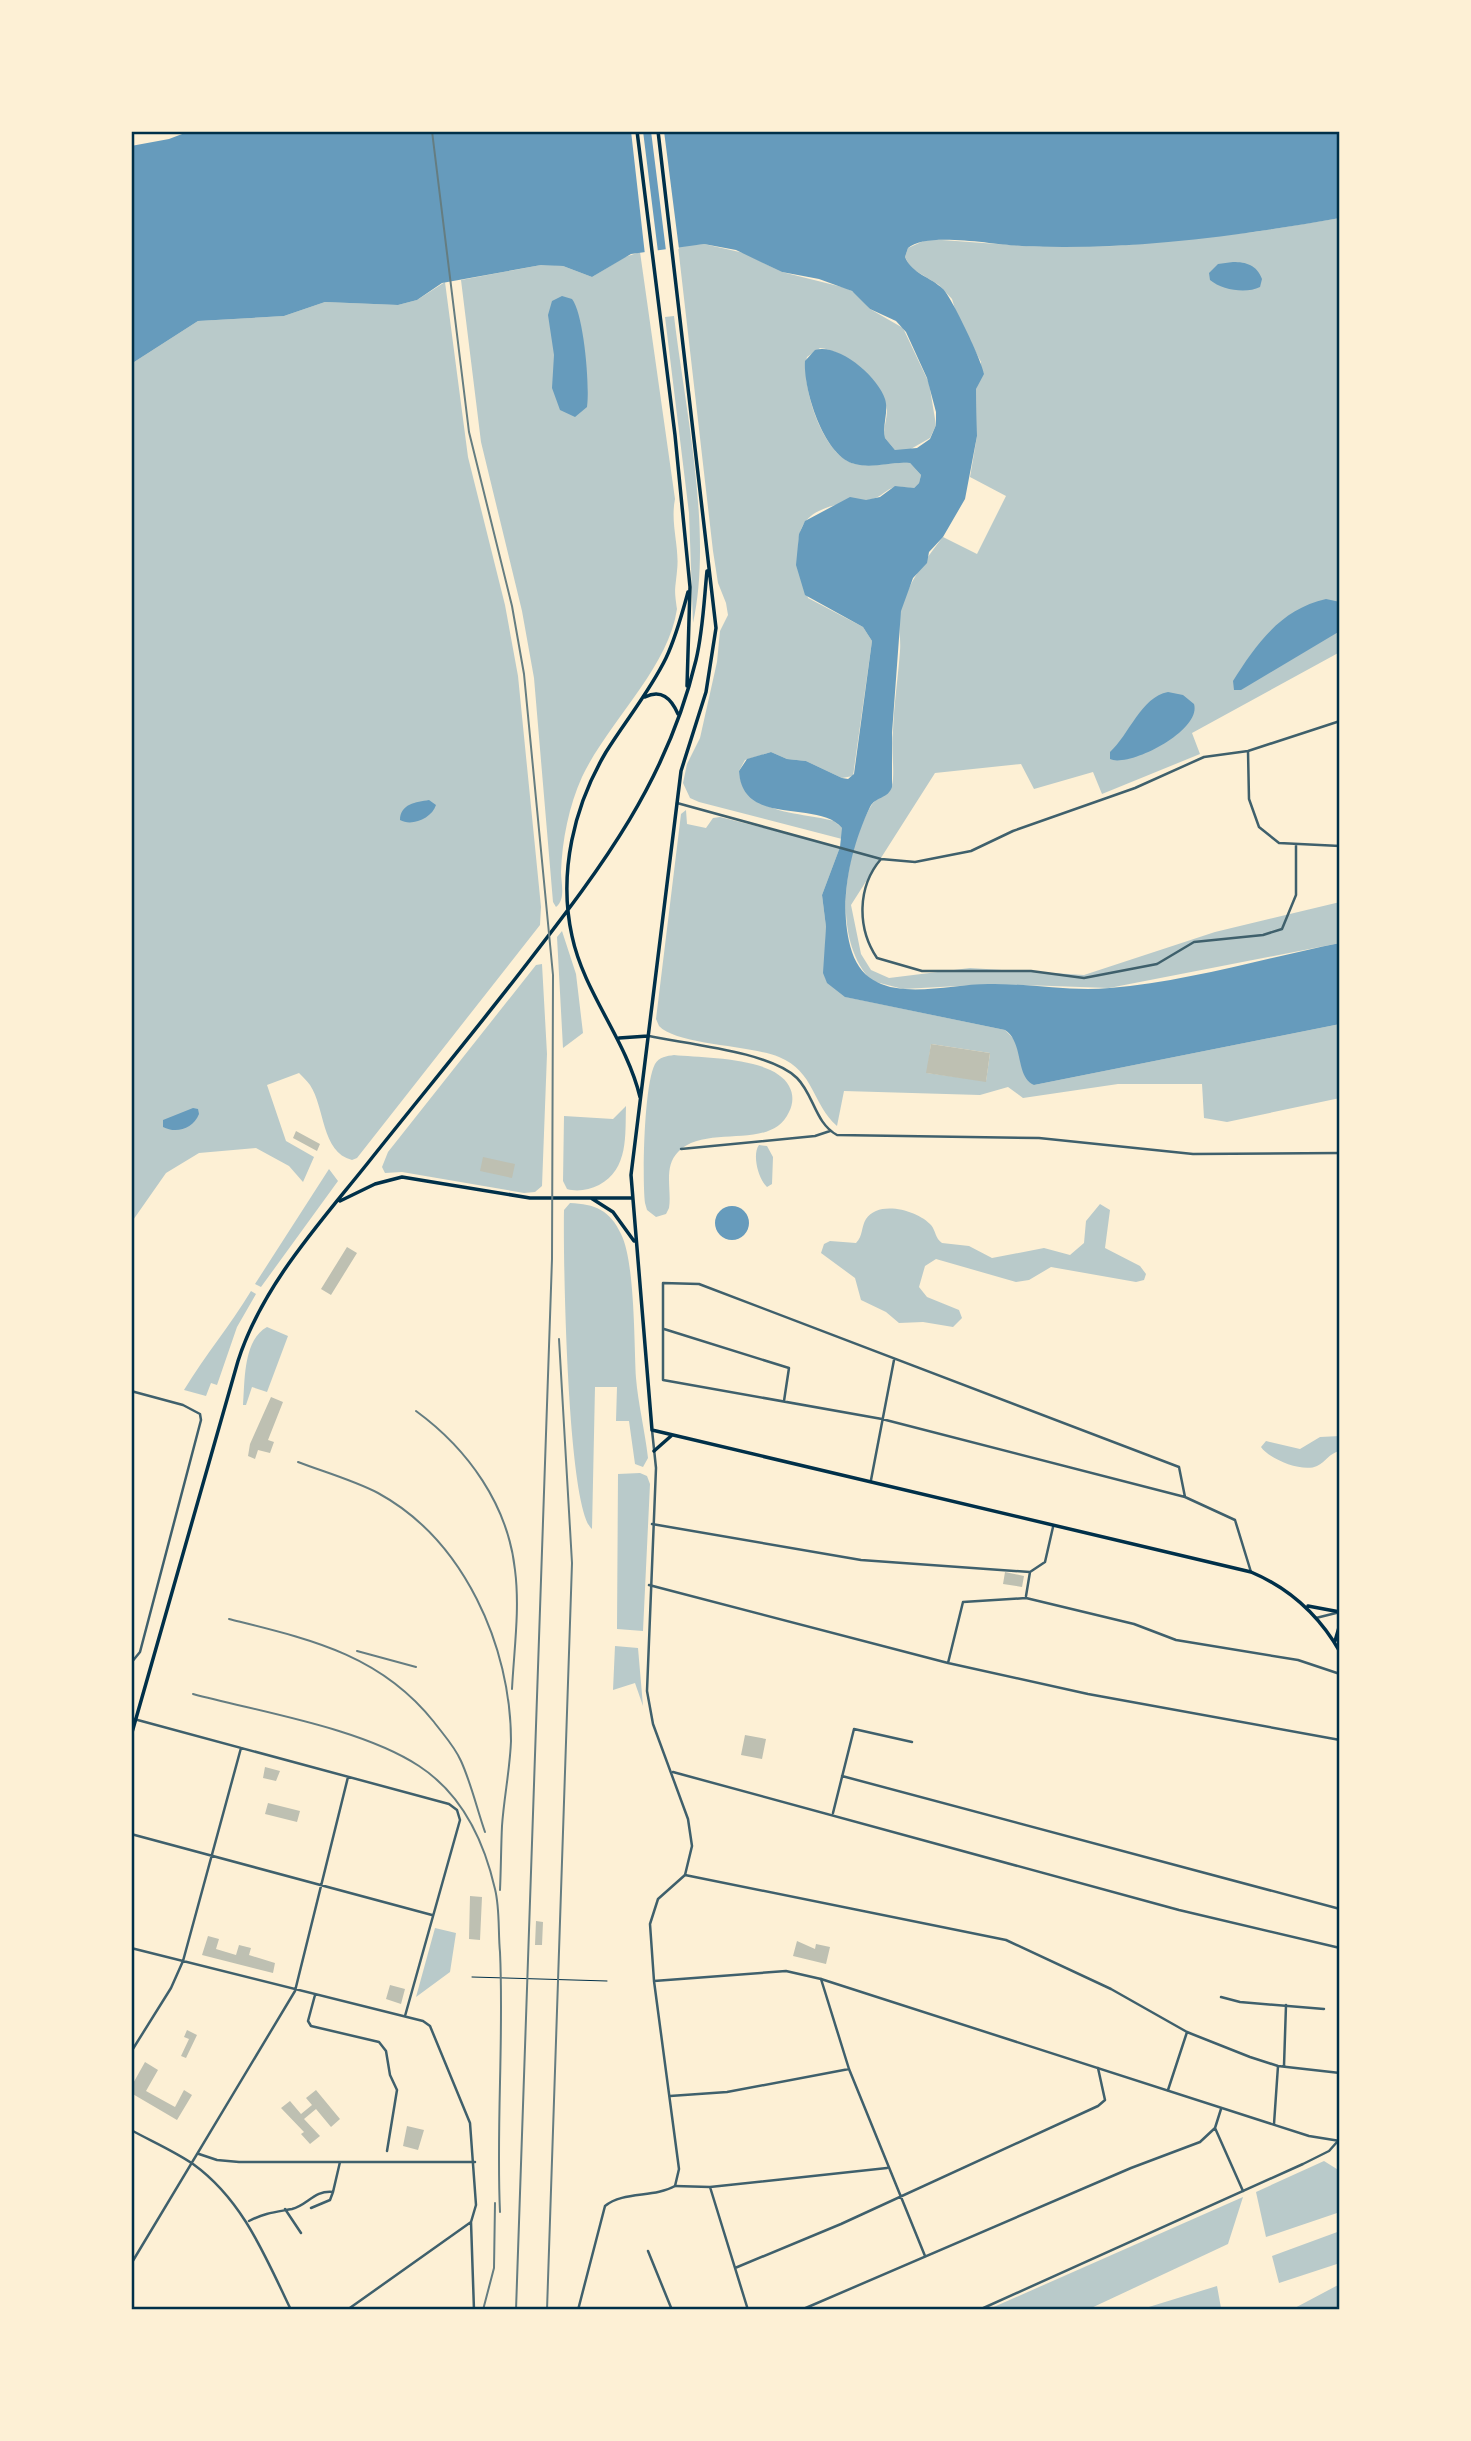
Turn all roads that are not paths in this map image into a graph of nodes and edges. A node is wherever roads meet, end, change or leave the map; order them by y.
1 (637, 131) edge
2 (658, 131) edge
3 (708, 565) junction
4 (690, 587) junction
5 (687, 687) junction
6 (643, 698) junction
7 (679, 716) junction
8 (1340, 721) edge
9 (1248, 751) junction
10 (677, 803) junction
11 (1296, 845) junction
12 (1340, 845) edge
13 (881, 859) junction
14 (649, 1036) junction
15 (619, 1038) junction
16 (640, 1100) junction
17 (830, 1131) junction
18 (681, 1149) dead end
19 (1340, 1153) edge
20 (588, 1196) junction
21 (632, 1198) junction
22 (338, 1202) junction
23 (636, 1242) junction
24 (663, 1329) junction
25 (894, 1360) junction
26 (131, 1391) edge
27 (785, 1402) junction
28 (882, 1419) junction
29 (652, 1430) junction
30 (671, 1436) junction
31 (654, 1451) junction
32 (870, 1482) junction
33 (1185, 1497) junction
34 (652, 1524) junction
35 (1053, 1527) junction
36 (1030, 1572) junction
37 (1251, 1572) junction
38 (649, 1586) junction
39 (1026, 1598) junction
40 (1306, 1606) junction
41 (1340, 1612) edge
42 (1316, 1618) junction
43 (1340, 1624) edge
44 (1335, 1644) junction
45 (1340, 1652) edge
46 (131, 1663) edge
47 (948, 1663) junction
48 (1340, 1674) edge
49 (133, 1719) edge
50 (131, 1736) edge
51 (1340, 1740) edge
52 (912, 1742) dead end
53 (241, 1748) junction
54 (673, 1772) junction
55 (842, 1776) junction
56 (348, 1777) junction
57 (833, 1813) junction
58 (131, 1834) edge
59 (214, 1858) junction
60 (685, 1875) junction
61 (323, 1886) junction
62 (1340, 1909) edge
63 (432, 1915) junction
64 (131, 1948) edge
65 (1340, 1948) edge
66 (183, 1961) junction
67 (821, 1979) junction
68 (654, 1981) junction
69 (295, 1991) junction
70 (314, 1995) junction
71 (1220, 1997) dead end
72 (1286, 2005) junction
73 (1324, 2009) dead end
74 (405, 2016) junction
75 (1187, 2032) junction
76 (131, 2052) edge
77 (1278, 2066) junction
78 (1284, 2066) junction
79 (1098, 2068) junction
80 (849, 2069) junction
81 (1340, 2073) edge
82 (1168, 2090) junction
83 (670, 2096) junction
84 (1221, 2109) junction
85 (1274, 2124) junction
86 (1215, 2128) junction
87 (131, 2130) edge
88 (1339, 2141) edge
89 (387, 2151) dead end
90 (199, 2154) junction
91 (340, 2162) junction
92 (475, 2162) junction
93 (192, 2164) junction
94 (887, 2168) junction
95 (675, 2186) junction
96 (710, 2187) junction
97 (1242, 2191) junction
98 (333, 2192) junction
99 (898, 2197) junction
100 (311, 2208) dead end
101 (285, 2209) junction
102 (247, 2221) junction
103 (471, 2221) junction
104 (301, 2233) dead end
105 (648, 2251) dead end
106 (925, 2256) junction
107 (131, 2264) edge
108 (735, 2268) junction
109 (291, 2310) edge
110 (347, 2310) edge
111 (474, 2310) edge
112 (578, 2310) edge
113 (672, 2310) edge
114 (748, 2310) edge
115 (801, 2310) edge
116 (979, 2310) edge

1 - 4 main road
2 - 3 main road
3 - 5 main road
3 - 10 main road
4 - 5 main road
4 - 6 main road
5 - 7 main road
6 - 7 main road
6 - 15 main road
7 - 22 main road
8 - 9 street
9 - 11 street
9 - 13 street
10 - 13 street
10 - 14 main road
11 - 12 street
11 - 13 street
14 - 15 main road
14 - 16 main road
14 - 17 street
15 - 16 main road
16 - 21 main road
17 - 18 street
17 - 19 street
20 - 21 main road
20 - 22 main road
20 - 23 main road
21 - 23 main road
22 - 49 main road
23 - 29 main road
24 - 25 street
24 - 27 street
24 - 27 street
25 - 28 street
25 - 33 street
26 - 46 street
27 - 28 street
28 - 32 street
28 - 33 street
29 - 30 main road
29 - 31 street
30 - 31 main road
30 - 32 main road
31 - 34 street
32 - 35 main road
33 - 37 street
34 - 36 street
34 - 38 street
35 - 36 street
35 - 37 main road
36 - 39 street
37 - 40 main road
38 - 47 street
38 - 54 street
39 - 47 street
39 - 48 street
40 - 41 main road
40 - 42 main road
41 - 42 street
42 - 44 main road
43 - 44 main road
44 - 45 main road
47 - 51 street
49 - 50 main road
49 - 53 street
52 - 55 street
53 - 56 street
53 - 59 street
54 - 57 street
54 - 60 street
55 - 57 street
55 - 62 street
56 - 61 street
56 - 63 street
57 - 65 street
58 - 59 street
59 - 61 street
59 - 66 street
60 - 68 street
60 - 75 street
61 - 63 street
61 - 69 street
63 - 74 street
64 - 66 street
66 - 69 street
66 - 76 street
67 - 68 street
67 - 79 street
67 - 80 street
68 - 83 street
69 - 70 street
69 - 90 street
70 - 74 street
70 - 89 street
71 - 72 street
72 - 73 street
72 - 78 street
74 - 92 street
75 - 77 street
75 - 82 street
77 - 78 street
77 - 85 street
78 - 81 street
79 - 82 street
79 - 99 street
80 - 83 street
80 - 94 street
82 - 84 street
83 - 95 street
84 - 85 street
84 - 86 street
85 - 88 street
86 - 97 street
86 - 106 street
87 - 93 street
88 - 97 street
90 - 91 street
90 - 93 street
91 - 92 street
91 - 98 street
92 - 103 street
93 - 102 street
93 - 107 street
94 - 96 street
94 - 99 street
95 - 96 street
95 - 112 street
96 - 108 street
97 - 116 street
98 - 100 street
98 - 101 street
99 - 106 street
99 - 108 street
101 - 102 street
101 - 104 street
102 - 109 street
103 - 110 street
103 - 111 street
105 - 113 street
106 - 115 street
108 - 114 street

